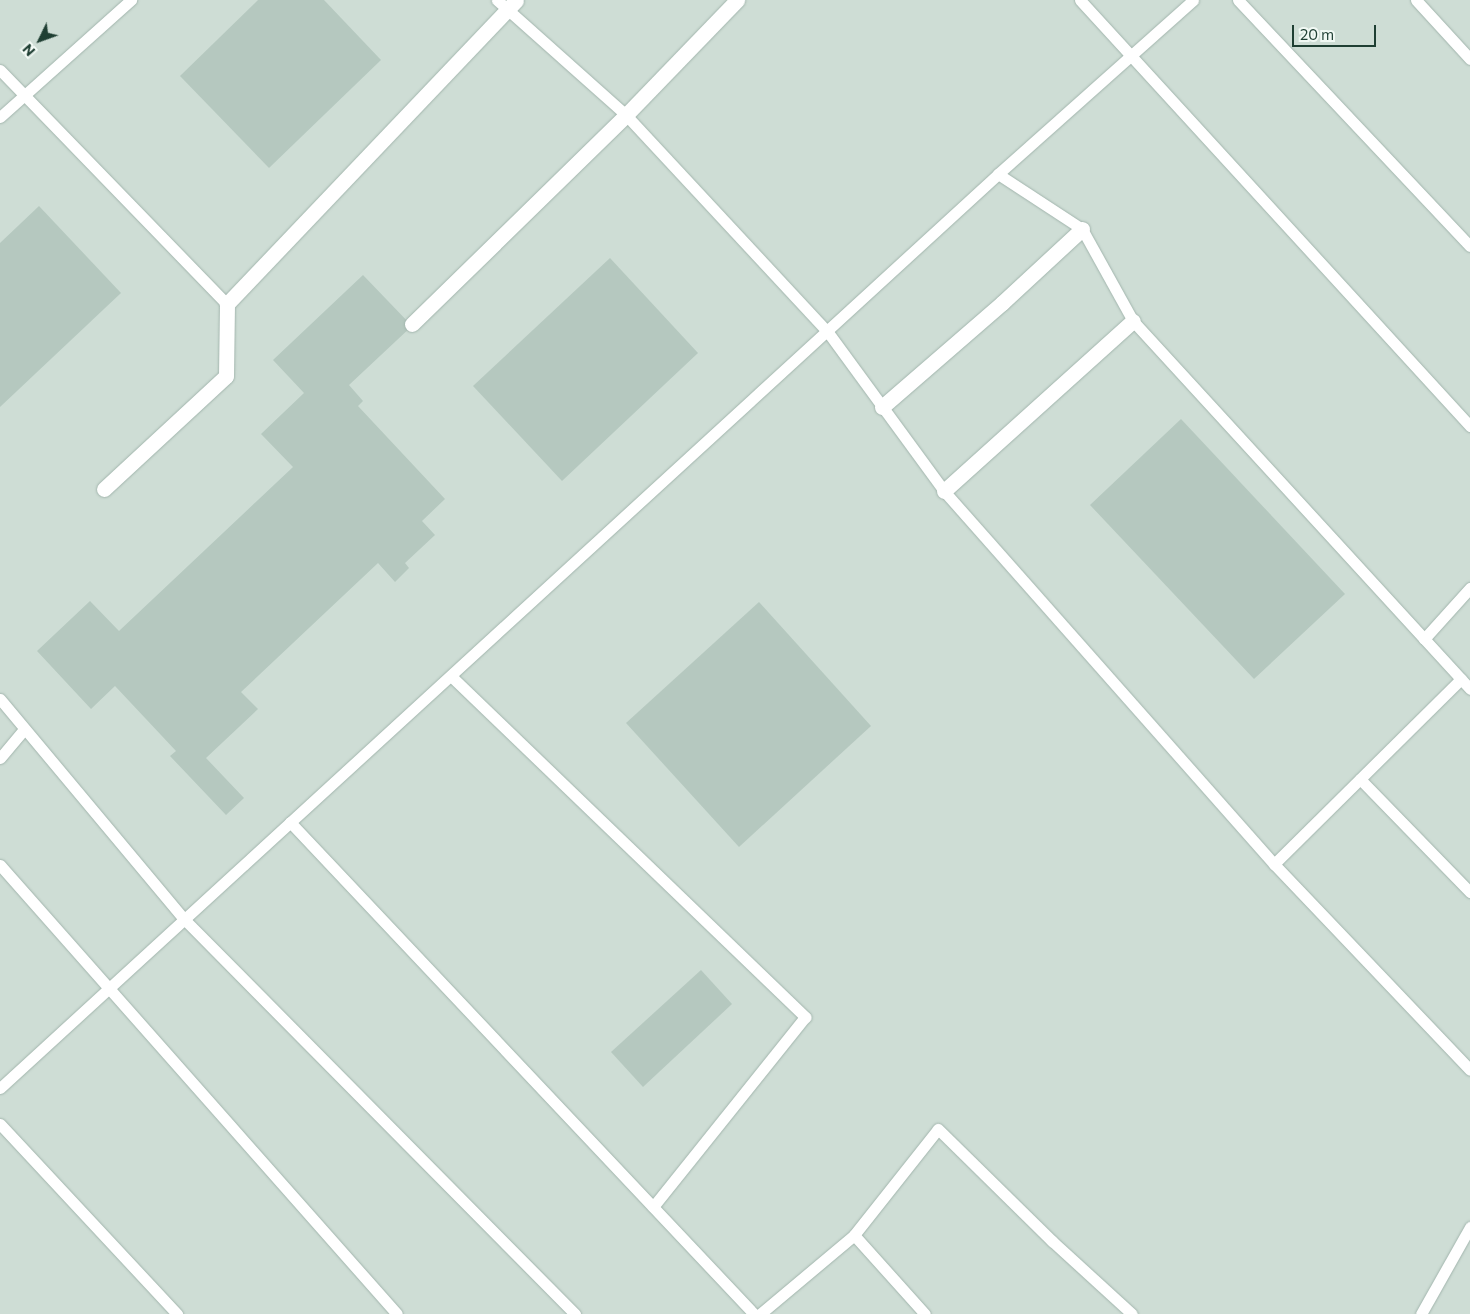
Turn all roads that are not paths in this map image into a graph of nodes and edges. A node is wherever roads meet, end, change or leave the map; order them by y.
1 (131, 0) edge
2 (737, 0) edge
3 (1080, 0) edge
4 (1193, 0) edge
5 (1238, 0) edge
6 (1416, 0) edge
7 (507, 2) edge
8 (1132, 56) junction
9 (1470, 59) edge
10 (0, 70) edge
11 (23, 94) junction
12 (626, 115) junction
13 (0, 117) edge
14 (998, 174) junction
15 (1082, 229) junction
16 (1470, 246) edge
17 (227, 304) junction
18 (1133, 321) junction
19 (412, 324) dead end
20 (827, 331) junction
21 (882, 407) junction
22 (1470, 426) edge
23 (104, 489) dead end
24 (944, 491) junction
25 (1470, 588) edge
26 (1424, 639) junction
27 (451, 676) junction
28 (1461, 680) junction
29 (1470, 689) edge
30 (0, 699) edge
31 (24, 729) junction
32 (0, 758) edge
33 (1360, 779) junction
34 (290, 822) junction
35 (1274, 864) junction
36 (0, 865) edge
37 (1470, 892) edge
38 (184, 919) junction
39 (109, 988) junction
40 (1470, 1070) edge
41 (0, 1088) edge
42 (0, 1124) edge
43 (653, 1207) junction
44 (1470, 1227) edge
45 (854, 1235) junction
46 (177, 1314) edge
47 (397, 1314) edge
48 (575, 1314) edge
49 (754, 1314) edge
50 (760, 1314) edge
51 (925, 1314) edge
52 (1132, 1314) edge
53 (1421, 1314) edge

1 - 11 lane
2 - 12 street
3 - 8 lane
4 - 8 lane
5 - 16 lane
6 - 9 lane
7 - 12 lane
7 - 17 street
8 - 14 lane
8 - 22 lane
10 - 11 lane
11 - 13 lane
11 - 17 lane
12 - 19 street
12 - 20 lane
14 - 15 lane
14 - 20 lane
15 - 18 lane
15 - 21 street
17 - 23 street
18 - 24 street
18 - 26 lane
20 - 21 lane
20 - 27 lane
21 - 24 lane
24 - 35 lane
25 - 26 lane
26 - 28 lane
27 - 34 lane
27 - 43 lane
28 - 29 lane
28 - 33 lane
30 - 31 lane
31 - 32 lane
31 - 38 lane
33 - 35 lane
33 - 37 lane
34 - 38 lane
34 - 43 lane
35 - 40 lane
36 - 39 lane
38 - 39 lane
38 - 48 lane
39 - 41 lane
39 - 47 lane
42 - 46 lane
43 - 49 lane
44 - 53 lane
45 - 50 lane
45 - 51 lane
45 - 52 lane

